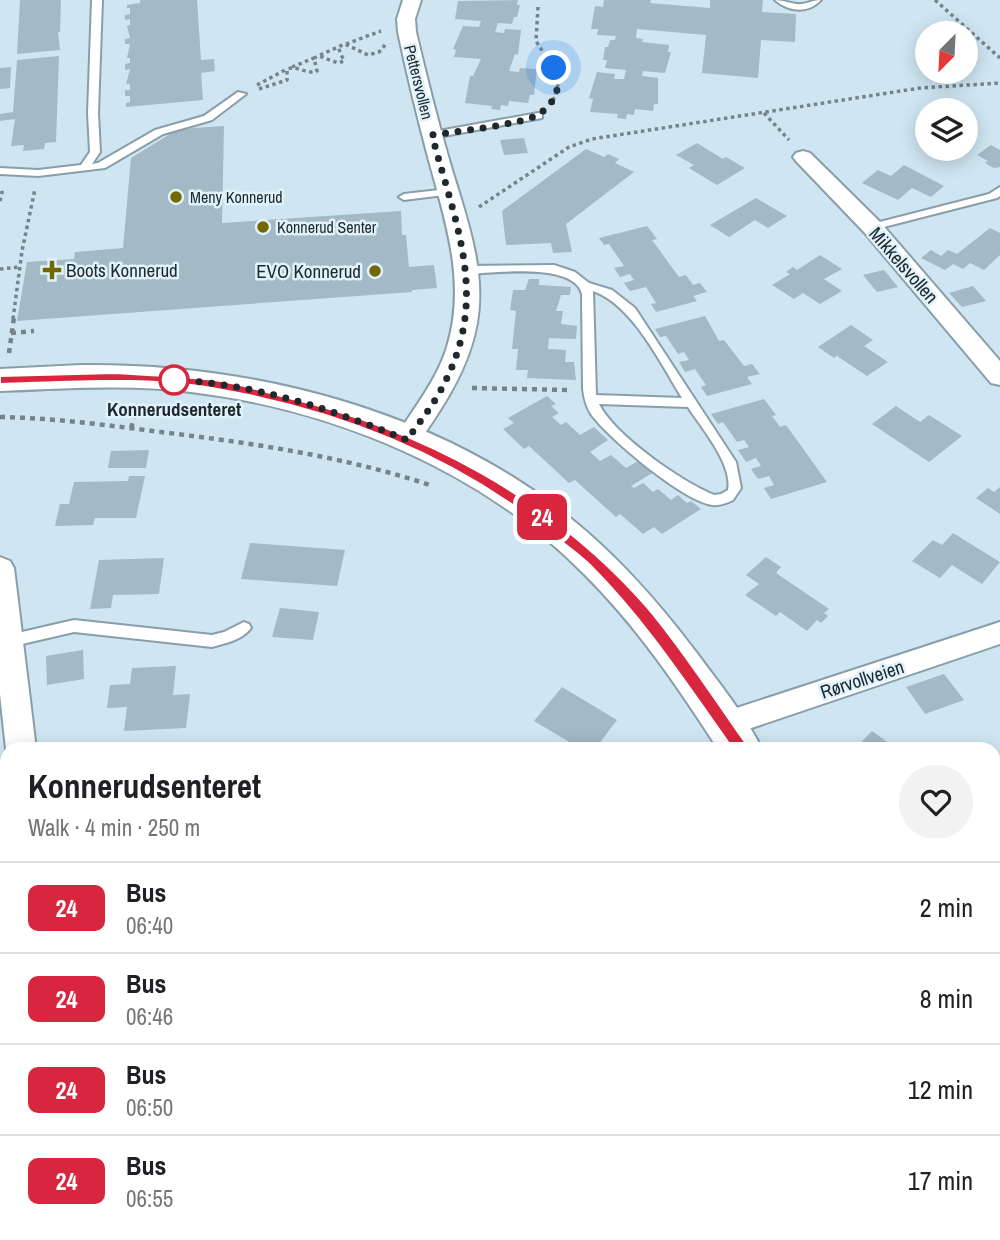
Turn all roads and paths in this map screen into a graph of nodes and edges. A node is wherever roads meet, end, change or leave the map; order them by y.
1 (96, 0) edge
2 (412, 0) edge
3 (780, 0) edge
4 (817, 0) edge
5 (935, 0) edge
6 (538, 7) dead end
7 (381, 31) dead end
8 (388, 42) dead end
9 (345, 44) junction
10 (338, 47) junction
11 (319, 56) junction
12 (314, 58) junction
13 (1000, 58) edge
14 (289, 68) junction
15 (269, 77) dead end
16 (1000, 83) edge
17 (276, 84) dead end
18 (241, 94) dead end
19 (764, 112) junction
20 (538, 116) joint
21 (432, 135) junction
22 (803, 157) joint
23 (84, 168) junction
24 (0, 171) edge
25 (38, 173) junction
26 (1000, 190) edge
27 (448, 192) junction
28 (404, 197) dead end
29 (470, 212) dead end
30 (872, 228) junction
31 (20, 267) junction
32 (0, 269) edge
33 (467, 270) junction
34 (585, 286) junction
35 (34, 331) dead end
36 (11, 333) junction
37 (996, 366) edge
38 (4, 372) edge
39 (464, 388) dead end
40 (590, 395) junction
41 (140, 401) dead end
42 (693, 403) junction
43 (0, 418) edge
44 (131, 428) junction
45 (407, 440) junction
46 (435, 487) dead end
47 (0, 568) edge
48 (244, 628) dead end
49 (1000, 633) edge
50 (9, 641) junction
51 (733, 736) edge
52 (13, 742) edge

1 - 23 lane
2 - 21 street, Pettersvollen
3 - 4 lane
5 - 13 path
6 - 20 path
7 - 9 path
8 - 9 path
9 - 10 path
10 - 11 path
10 - 11 path
11 - 12 path
12 - 14 path
12 - 14 path
14 - 15 path
14 - 17 path
16 - 19 path
18 - 23 lane
19 - 22 path
19 - 29 path
20 - 21 lane
21 - 27 street, Pettersvollen
22 - 30 street, Mikkelsvollen
23 - 25 lane
24 - 25 lane
25 - 31 path
26 - 30 lane
27 - 28 lane
27 - 33 street, Pettersvollen
30 - 37 street, Mikkelsvollen
31 - 32 path
31 - 36 path
33 - 34 lane
33 - 45 street, Pettersvollen
34 - 40 lane
34 - 42 lane
35 - 36 path
36 - 38 path
38 - 45 main road
39 - 40 path
40 - 42 lane
40 - 42 lane
41 - 44 path
43 - 44 path
44 - 46 path
45 - 51 main road
47 - 50 street
48 - 50 lane
49 - 51 street, Rørvollveien
50 - 52 street

